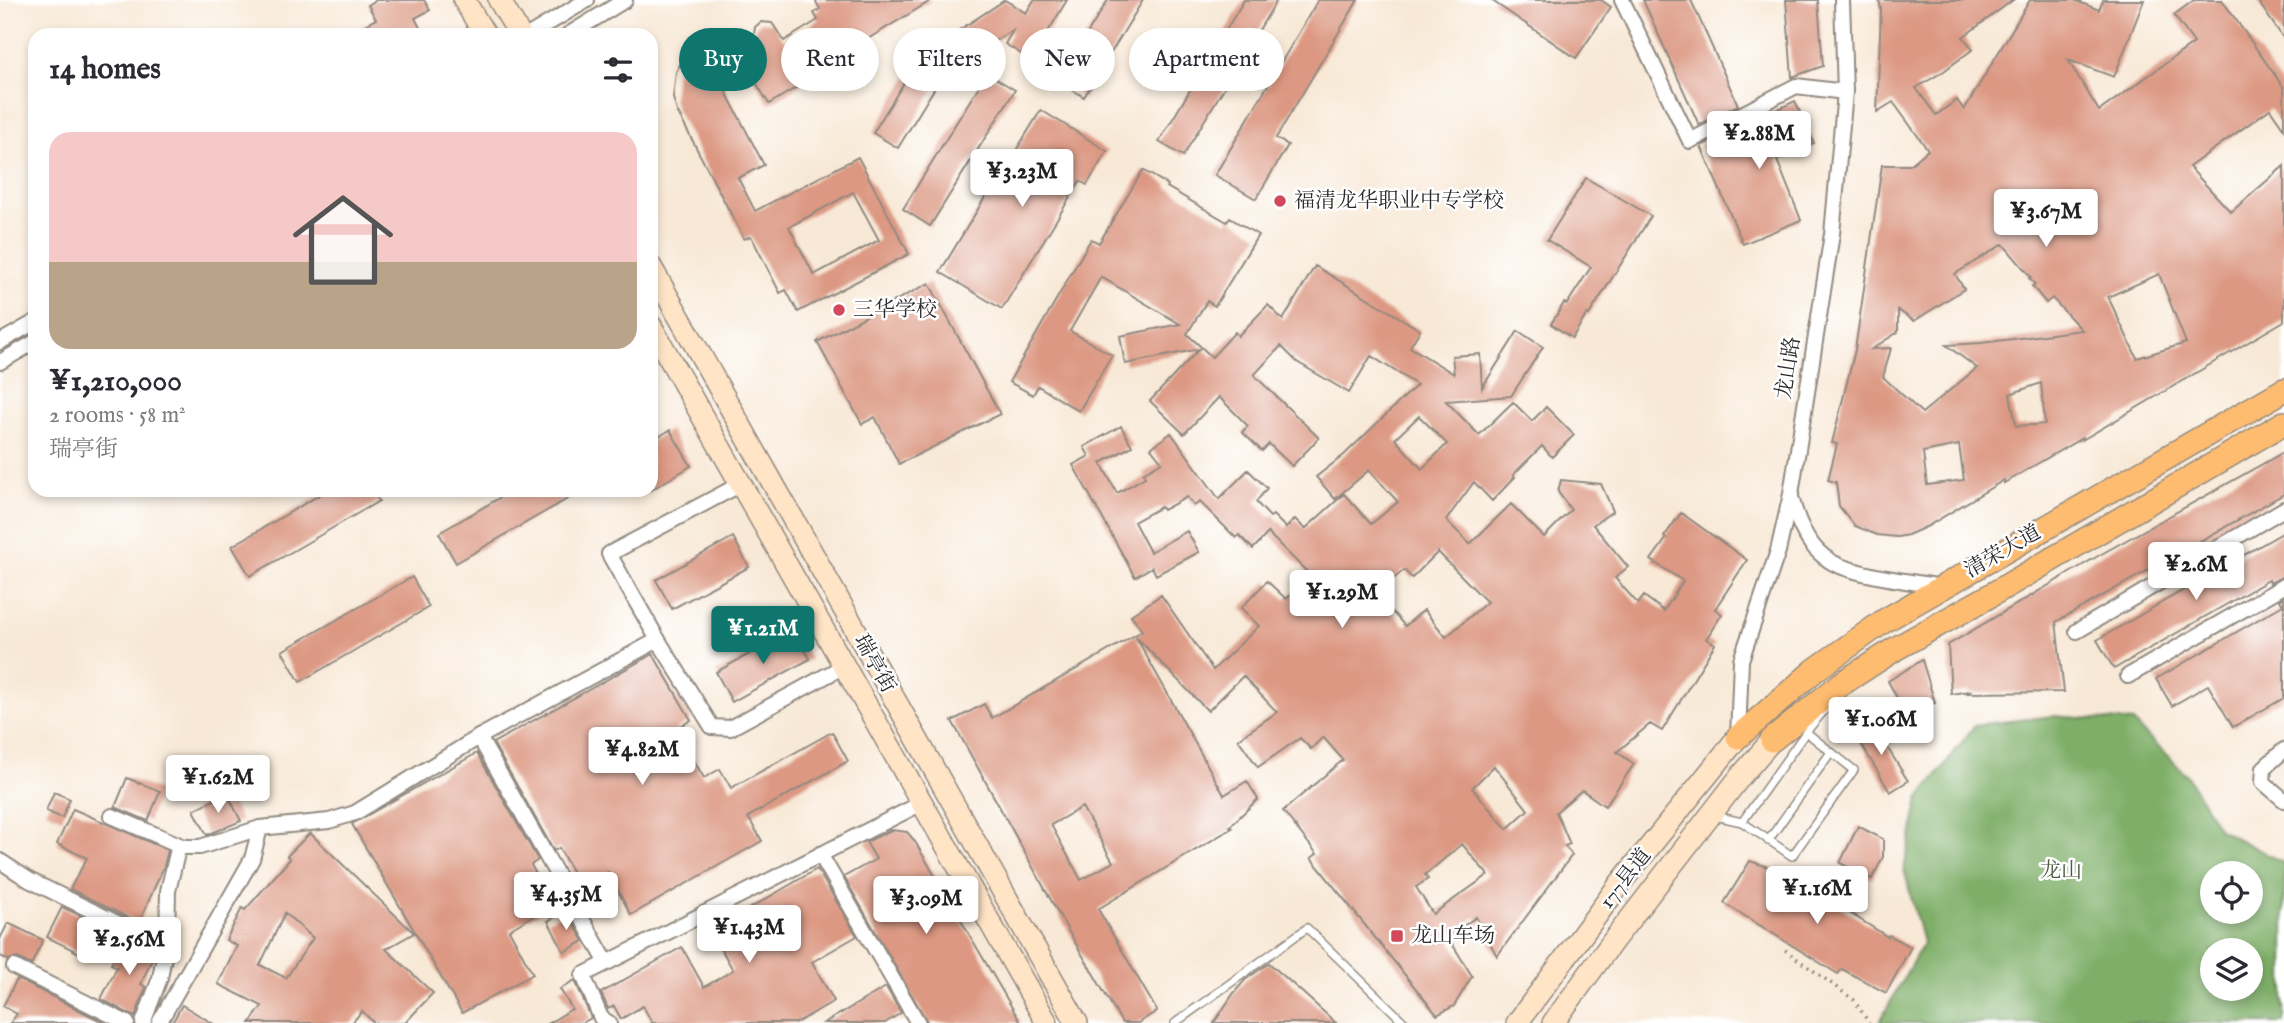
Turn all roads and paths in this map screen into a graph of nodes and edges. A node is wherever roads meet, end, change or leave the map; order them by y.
1 (464, 0) edge
2 (499, 0) edge
3 (587, 0) edge
4 (625, 0) edge
5 (1622, 0) edge
6 (1842, 0) edge
7 (481, 28) edge
8 (516, 28) edge
9 (541, 28) edge
10 (579, 28) edge
11 (1845, 92) junction
12 (658, 279) edge
13 (28, 326) edge
14 (658, 338) edge
15 (0, 342) edge
16 (28, 346) edge
17 (0, 362) edge
18 (2284, 390) edge
19 (2284, 423) edge
20 (741, 484) junction
21 (1791, 494) junction
22 (2284, 509) edge
23 (2284, 586) edge
24 (1944, 587) junction
25 (2077, 631) dead end
26 (658, 640) junction
27 (844, 666) junction
28 (2128, 676) dead end
29 (1841, 684) junction
30 (1806, 732) junction
31 (479, 737) junction
32 (1738, 737) junction
33 (1772, 740) joint
34 (2284, 750) edge
35 (1831, 752) junction
36 (2284, 800) edge
37 (922, 803) junction
38 (1711, 815) junction
39 (112, 816) dead end
40 (1742, 822) junction
41 (260, 828) junction
42 (1768, 841) junction
43 (179, 845) junction
44 (820, 854) junction
45 (0, 861) edge
46 (166, 947) junction
47 (1785, 950) dead end
48 (607, 963) junction
49 (14, 967) dead end
50 (602, 1021) edge
51 (127, 1023) edge
52 (143, 1023) edge
53 (159, 1023) edge
54 (918, 1023) edge
55 (1046, 1023) edge
56 (1077, 1023) edge
57 (1175, 1023) edge
58 (1405, 1023) edge
59 (1517, 1023) edge
60 (1553, 1023) edge
61 (1870, 1023) edge

1 - 7 main road
2 - 8 main road
3 - 9 street
4 - 10 street
5 - 11 street
6 - 11 street, 龙山路
11 - 21 street, 龙山路
12 - 56 main road, 瑞亭街
13 - 15 street
14 - 20 main road, 瑞亭街
16 - 17 street
18 - 24 main road, 清荣大道
19 - 29 main road, 清荣大道
20 - 26 street
20 - 27 main road, 瑞亭街
21 - 24 street
21 - 32 street, 龙山路
22 - 25 street
23 - 28 street
24 - 32 main road, 清荣大道
26 - 27 street
26 - 31 street
27 - 37 main road, 瑞亭街
29 - 30 lane
29 - 33 main road, 清荣大道
30 - 35 lane
30 - 40 lane
31 - 41 street
31 - 48 street
32 - 59 main road, 177县道
33 - 38 main road, 177县道
34 - 36 street
35 - 42 lane
35 - 42 lane
37 - 44 street
37 - 55 main road, 瑞亭街
38 - 40 lane
38 - 60 main road, 177县道
39 - 43 street
40 - 42 lane
41 - 43 street
41 - 53 street
43 - 46 street
44 - 48 street
44 - 54 street
45 - 46 street
46 - 52 street
47 - 61 path
48 - 50 street
49 - 51 street
57 - 58 lane

